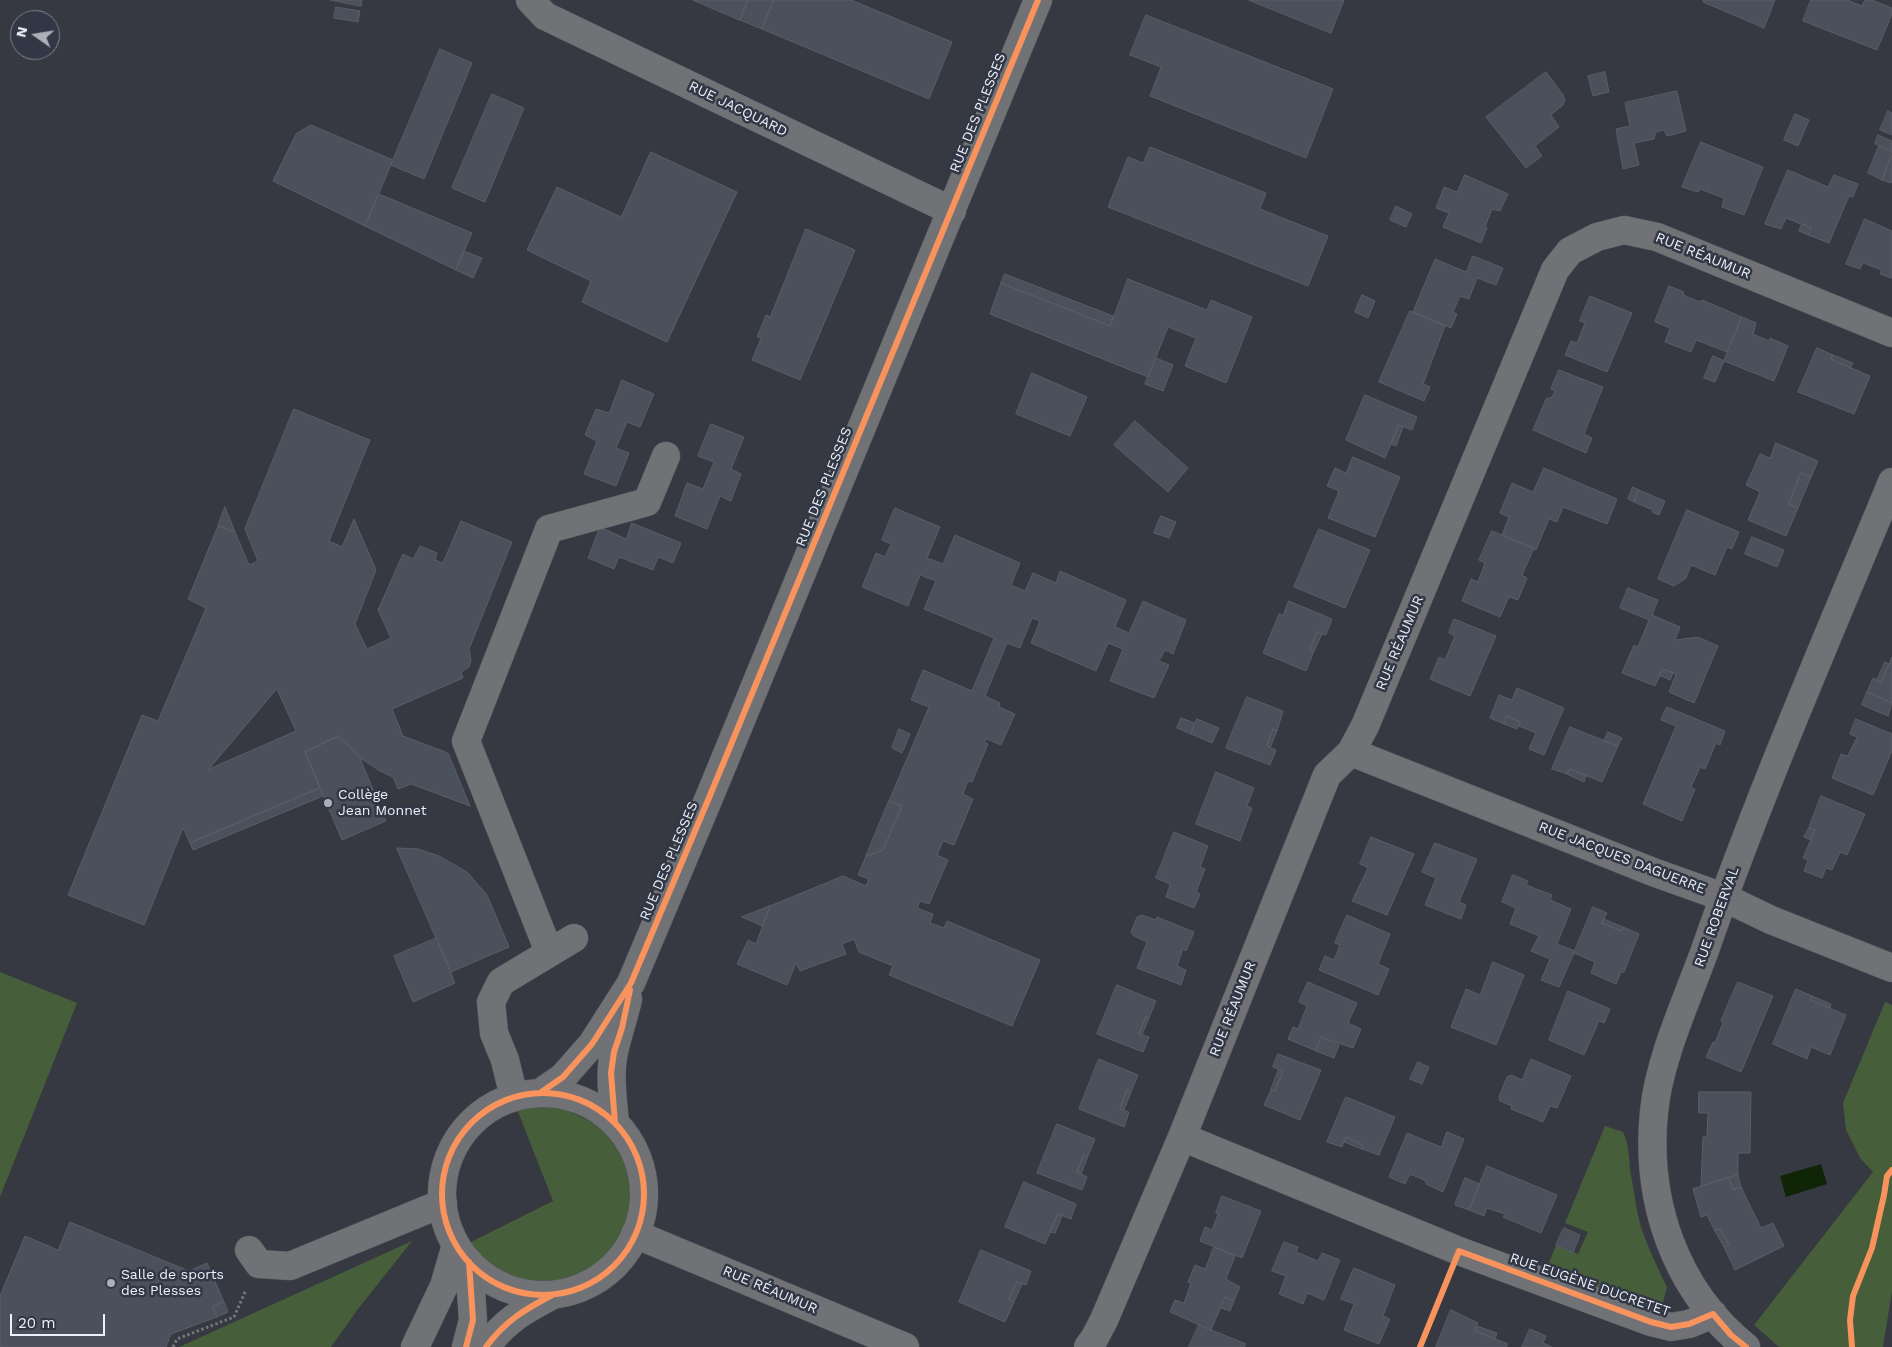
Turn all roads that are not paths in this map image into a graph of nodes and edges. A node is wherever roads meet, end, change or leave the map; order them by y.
1 (530, 0) edge
2 (1038, 0) edge
3 (952, 211) junction
4 (1892, 333) edge
5 (666, 456) dead end
6 (1892, 482) edge
7 (1884, 522) edge
8 (1351, 752) junction
9 (1723, 897) junction
10 (574, 938) dead end
11 (549, 952) junction
12 (1892, 968) edge
13 (631, 983) junction
14 (540, 1093) junction
15 (514, 1097) junction
16 (615, 1123) junction
17 (1182, 1137) junction
18 (442, 1203) junction
19 (636, 1234) junction
20 (462, 1254) junction
21 (254, 1257) road end
22 (553, 1295) junction
23 (1713, 1314) junction
24 (902, 1346) edge
25 (414, 1347) edge
26 (466, 1347) edge
27 (486, 1347) edge
28 (1088, 1347) edge
29 (1746, 1347) edge

1 - 3 street, RUE JACQUARD
2 - 3 street, RUE DES PLESSES
3 - 13 street, RUE DES PLESSES
4 - 8 street, RUE RÉAUMUR
5 - 11 street
6 - 7 street, RUE ROBERVAL
7 - 9 street, RUE ROBERVAL
8 - 9 street, RUE JACQUES DAGUERRE
8 - 17 street, RUE RÉAUMUR
9 - 12 street, RUE JACQUES DAGUERRE
9 - 23 street, RUE ROBERVAL
10 - 11 street
11 - 15 street
13 - 14 street, RUE DES PLESSES
13 - 16 street, RUE DES PLESSES
14 - 15 street
14 - 16 street
15 - 18 street
16 - 19 street
17 - 23 street, RUE EUGÈNE DUCRETET
17 - 28 street, RUE RÉAUMUR
18 - 20 street
18 - 21 street
19 - 22 street
19 - 24 street, RUE RÉAUMUR
20 - 22 street
20 - 25 street
20 - 26 street
22 - 27 street
23 - 29 street, RUE ROBERVAL

